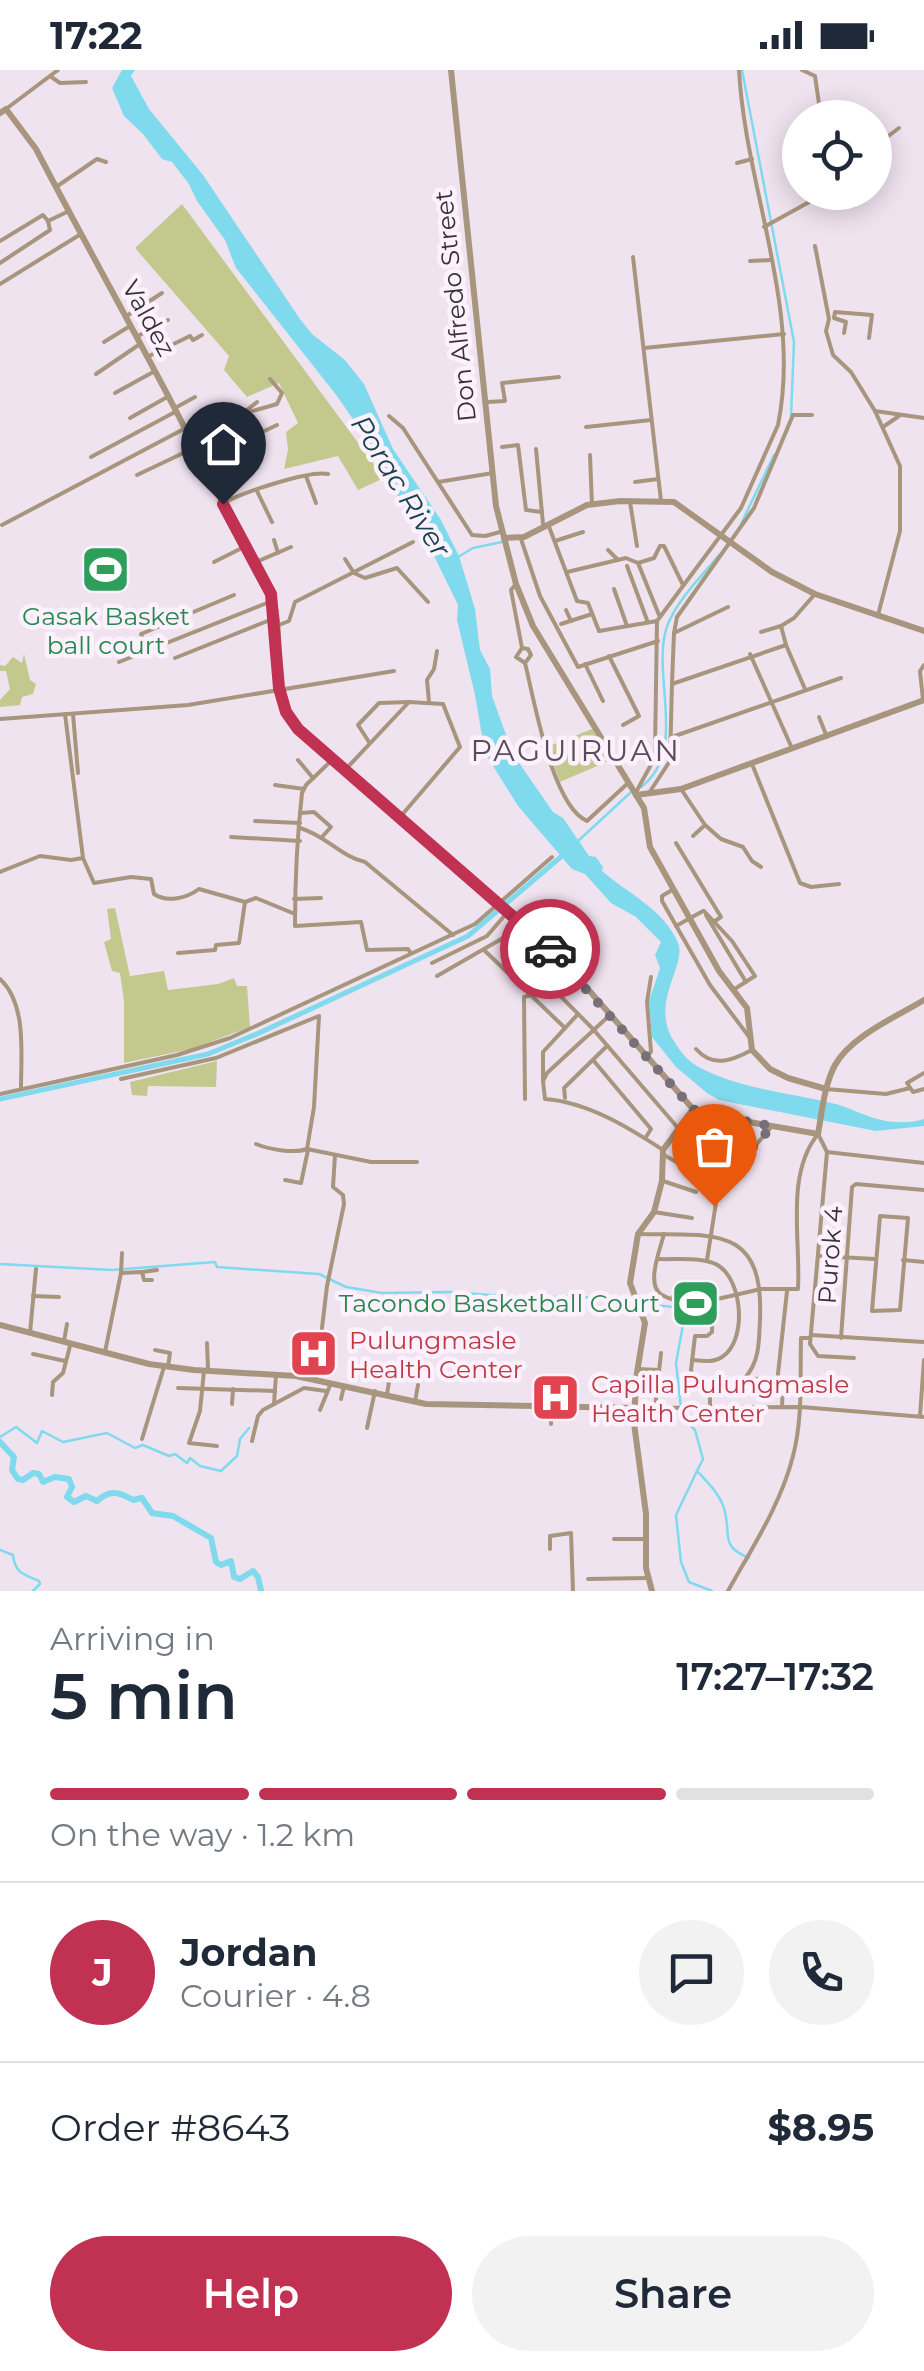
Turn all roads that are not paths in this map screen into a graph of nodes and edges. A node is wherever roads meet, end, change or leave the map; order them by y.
1 (58, 70) edge
2 (450, 70) edge
3 (739, 70) edge
4 (802, 70) edge
5 (50, 76) junction
6 (86, 82) dead end
7 (818, 100) edge
8 (3, 111) edge
9 (899, 128) dead end
10 (892, 133) edge
11 (752, 159) junction
12 (106, 162) dead end
13 (737, 163) dead end
14 (56, 187) junction
15 (796, 210) edge
16 (68, 211) junction
17 (48, 221) junction
18 (768, 226) junction
19 (81, 234) junction
20 (0, 241) edge
21 (814, 246) dead end
22 (633, 257) dead end
23 (770, 260) junction
24 (750, 262) dead end
25 (0, 263) edge
26 (0, 284) edge
27 (162, 294) dead end
28 (125, 317) junction
29 (168, 320) dead end
30 (130, 326) junction
31 (784, 334) junction
32 (844, 334) dead end
33 (202, 335) dead end
34 (869, 338) dead end
35 (138, 340) junction
36 (104, 342) dead end
37 (644, 348) junction
38 (147, 357) junction
39 (155, 371) junction
40 (96, 374) dead end
41 (559, 377) dead end
42 (270, 379) dead end
43 (116, 393) dead end
44 (169, 396) junction
45 (195, 397) dead end
46 (258, 402) dead end
47 (488, 402) junction
48 (176, 410) junction
49 (875, 411) junction
50 (216, 412) dead end
51 (242, 414) junction
52 (812, 415) dead end
53 (389, 416) dead end
54 (899, 416) junction
55 (130, 418) dead end
56 (924, 418) edge
57 (652, 420) junction
58 (276, 425) dead end
59 (185, 427) junction
60 (586, 427) dead end
61 (882, 428) junction
62 (258, 443) dead end
63 (194, 444) junction
64 (502, 448) dead end
65 (536, 450) dead end
66 (590, 455) dead end
67 (91, 458) dead end
68 (202, 460) junction
69 (207, 469) junction
70 (328, 474) dead end
71 (493, 474) junction
72 (137, 475) dead end
73 (306, 476) junction
74 (658, 479) junction
75 (436, 482) junction
76 (635, 482) dead end
77 (514, 487) dead end
78 (523, 487) junction
79 (257, 491) junction
80 (662, 500) junction
81 (630, 501) junction
82 (316, 503) dead end
83 (223, 504) junction
84 (592, 505) junction
85 (542, 512) junction
86 (272, 522) dead end
87 (2, 526) edge
88 (546, 526) junction
89 (583, 532) dead end
90 (501, 535) junction
91 (520, 538) junction
92 (726, 539) junction
93 (274, 540) dead end
94 (556, 540) junction
95 (413, 542) dead end
96 (636, 546) dead end
97 (244, 547) junction
98 (291, 548) dead end
99 (608, 550) dead end
100 (278, 553) junction
101 (345, 558) dead end
102 (618, 560) junction
103 (214, 562) dead end
104 (252, 563) junction
105 (638, 563) junction
106 (627, 566) dead end
107 (567, 572) junction
108 (354, 574) junction
109 (516, 584) junction
110 (683, 585) junction
111 (614, 590) dead end
112 (815, 594) junction
113 (234, 595) dead end
114 (272, 601) junction
115 (428, 602) dead end
116 (728, 606) dead end
117 (566, 610) dead end
118 (592, 614) junction
119 (878, 615) junction
120 (658, 618) junction
121 (647, 620) junction
122 (571, 621) junction
123 (275, 622) junction
124 (561, 624) dead end
125 (627, 626) junction
126 (781, 626) junction
127 (761, 632) dead end
128 (924, 632) edge
129 (674, 633) junction
130 (658, 641) junction
131 (786, 645) junction
132 (522, 648) junction
133 (147, 650) junction
134 (436, 651) dead end
135 (750, 654) junction
136 (609, 656) junction
137 (175, 658) dead end
138 (119, 662) dead end
139 (525, 663) junction
140 (585, 664) junction
141 (924, 664) edge
142 (394, 670) dead end
143 (841, 678) dead end
144 (672, 684) junction
145 (279, 688) junction
146 (805, 689) junction
147 (603, 700) dead end
148 (923, 700) edge
149 (410, 702) junction
150 (428, 702) junction
151 (770, 702) junction
152 (65, 714) junction
153 (73, 714) junction
154 (819, 717) dead end
155 (0, 720) edge
156 (622, 725) dead end
157 (672, 737) junction
158 (827, 737) junction
159 (370, 742) junction
160 (794, 750) junction
161 (332, 759) junction
162 (298, 760) dead end
163 (752, 764) junction
164 (345, 770) junction
165 (78, 773) dead end
166 (313, 778) junction
167 (275, 786) dead end
168 (304, 788) junction
169 (682, 789) junction
170 (634, 790) junction
171 (649, 793) junction
172 (288, 804) dead end
173 (301, 806) junction
174 (301, 813) junction
175 (399, 817) junction
176 (255, 821) dead end
177 (706, 824) junction
178 (300, 826) junction
179 (693, 836) dead end
180 (322, 837) junction
181 (230, 838) dead end
182 (300, 842) junction
183 (676, 842) dead end
184 (552, 857) dead end
185 (83, 858) junction
186 (761, 867) dead end
187 (0, 872) edge
188 (839, 884) dead end
189 (675, 889) junction
190 (321, 898) dead end
191 (294, 899) junction
192 (245, 902) junction
193 (503, 908) junction
194 (704, 911) junction
195 (295, 914) junction
196 (690, 918) junction
197 (519, 921) junction
198 (715, 922) junction
199 (676, 926) junction
200 (453, 935) junction
201 (503, 938) junction
202 (469, 946) junction
203 (484, 950) junction
204 (178, 953) dead end
205 (411, 954) junction
206 (477, 954) junction
207 (432, 962) dead end
208 (437, 976) dead end
209 (651, 977) dead end
210 (0, 978) edge
211 (746, 982) junction
212 (734, 990) junction
213 (532, 995) junction
214 (924, 1000) edge
215 (578, 1014) junction
216 (610, 1014) junction
217 (565, 1028) junction
218 (593, 1029) junction
219 (750, 1038) junction
220 (607, 1046) junction
221 (696, 1048) dead end
222 (752, 1050) junction
223 (647, 1055) junction
224 (592, 1060) junction
225 (178, 1061) junction
226 (924, 1073) edge
227 (121, 1080) dead end
228 (543, 1081) junction
229 (910, 1088) junction
230 (924, 1088) edge
231 (21, 1089) junction
232 (826, 1089) junction
233 (0, 1094) edge
234 (526, 1099) dead end
235 (566, 1100) junction
236 (693, 1109) junction
237 (718, 1117) junction
238 (736, 1120) junction
239 (772, 1126) junction
240 (678, 1128) junction
241 (818, 1134) junction
242 (645, 1138) junction
243 (256, 1144) dead end
244 (308, 1149) junction
245 (663, 1152) junction
246 (827, 1152) junction
247 (335, 1156) junction
248 (417, 1162) dead end
249 (924, 1164) edge
250 (685, 1167) junction
251 (285, 1180) dead end
252 (662, 1180) junction
253 (924, 1190) edge
254 (696, 1192) dead end
255 (654, 1212) junction
256 (692, 1218) dead end
257 (638, 1234) junction
258 (664, 1234) junction
259 (711, 1236) junction
260 (122, 1253) dead end
261 (818, 1256) junction
262 (847, 1258) junction
263 (875, 1259) junction
264 (658, 1260) junction
265 (903, 1260) junction
266 (707, 1261) junction
267 (924, 1262) edge
268 (36, 1268) dead end
269 (157, 1270) dead end
270 (121, 1271) junction
271 (142, 1272) junction
272 (152, 1280) dead end
273 (761, 1289) junction
274 (787, 1291) junction
275 (33, 1296) junction
276 (737, 1296) junction
277 (59, 1298) dead end
278 (672, 1298) junction
279 (713, 1300) junction
280 (692, 1312) dead end
281 (67, 1324) dead end
282 (0, 1325) edge
283 (30, 1333) junction
284 (810, 1336) junction
285 (842, 1338) junction
286 (67, 1341) junction
287 (924, 1342) edge
288 (207, 1343) dead end
289 (155, 1350) dead end
290 (105, 1352) junction
291 (661, 1353) dead end
292 (32, 1354) dead end
293 (854, 1358) dead end
294 (692, 1360) junction
295 (924, 1360) edge
296 (66, 1362) junction
297 (392, 1364) dead end
298 (166, 1367) junction
299 (638, 1369) junction
300 (659, 1370) junction
301 (206, 1371) junction
302 (276, 1375) junction
303 (744, 1379) junction
304 (315, 1380) junction
305 (331, 1383) junction
306 (780, 1384) junction
307 (800, 1384) junction
308 (418, 1385) dead end
309 (344, 1386) junction
310 (710, 1386) junction
311 (178, 1388) dead end
312 (203, 1388) junction
313 (233, 1389) junction
314 (326, 1391) junction
315 (275, 1392) junction
316 (375, 1392) junction
317 (52, 1394) dead end
318 (387, 1394) junction
319 (341, 1399) dead end
320 (415, 1402) junction
321 (232, 1404) dead end
322 (274, 1404) junction
323 (551, 1406) junction
324 (782, 1407) junction
325 (800, 1407) junction
326 (634, 1408) junction
327 (655, 1408) junction
328 (710, 1408) junction
329 (320, 1410) dead end
330 (922, 1416) edge
331 (551, 1424) dead end
332 (367, 1428) dead end
333 (142, 1439) dead end
334 (252, 1441) dead end
335 (217, 1446) dead end
336 (614, 1539) dead end
337 (646, 1539) junction
338 (550, 1549) dead end
339 (648, 1578) junction
340 (588, 1579) dead end
341 (573, 1591) edge
342 (652, 1591) edge
343 (728, 1591) edge

1 - 5 street
2 - 47 street, Don Alfredo Street
3 - 11 street
4 - 7 street
5 - 6 street
5 - 8 street
8 - 14 street, Valdez
9 - 10 street
11 - 13 street
11 - 18 street
12 - 14 street
14 - 16 street, Valdez
15 - 18 street
16 - 17 street
16 - 19 street, Valdez
17 - 20 street
17 - 25 street
18 - 23 street
19 - 26 street
19 - 28 street, Valdez
21 - 49 street
22 - 37 street
23 - 24 street
23 - 31 street
27 - 28 street
28 - 30 street, Valdez
29 - 35 street
30 - 35 street, Valdez
30 - 36 street
31 - 37 street
31 - 92 street
32 - 34 street
33 - 38 street
35 - 38 street, Valdez
35 - 40 street
37 - 57 street
38 - 39 street, Valdez
39 - 43 street
39 - 44 street, Valdez
41 - 47 street
42 - 51 street
44 - 48 street, Valdez
44 - 55 street
45 - 48 street
46 - 51 street
47 - 71 street, Don Alfredo Street
48 - 59 street, Valdez
48 - 67 street
49 - 54 street
49 - 61 street
50 - 59 street
51 - 63 street
52 - 92 street
53 - 75 street
54 - 56 street
54 - 61 street
57 - 60 street
57 - 74 street
58 - 68 street
59 - 63 street, Valdez
59 - 87 street
61 - 119 street
62 - 69 street
63 - 68 street, Valdez
63 - 72 street
64 - 78 street
65 - 85 street
66 - 84 street
68 - 69 street, Valdez
69 - 83 street, Valdez
70 - 73 street
71 - 75 street
71 - 90 street, Don Alfredo Street
73 - 79 street
73 - 82 street
74 - 76 street
74 - 80 street
75 - 90 street
77 - 78 street
78 - 85 street
79 - 83 street
79 - 86 street
80 - 81 street
80 - 92 street
81 - 84 street
81 - 96 street
83 - 97 street, Valdez
84 - 88 street
85 - 88 street
88 - 91 street
88 - 94 street
89 - 94 street
90 - 91 street
90 - 109 street, Don Alfredo Street
91 - 140 street
92 - 110 street
92 - 112 street
92 - 129 street
93 - 100 street
94 - 107 street
95 - 108 street
97 - 103 street
97 - 104 street, Valdez
98 - 100 street
99 - 102 street
100 - 104 street
101 - 108 street
102 - 105 street
102 - 107 street
104 - 114 street, Valdez
105 - 110 street
105 - 120 street
106 - 121 street
107 - 118 street
108 - 115 street
108 - 123 street
109 - 132 street
109 - 170 street, Don Alfredo Street
110 - 120 street
111 - 125 street
112 - 119 street
112 - 126 street
113 - 133 street
114 - 123 street, Valdez
114 - 133 street
116 - 129 street
117 - 122 street
118 - 122 street
118 - 125 street
119 - 128 street
120 - 121 street
120 - 130 street
121 - 125 street
122 - 124 street
123 - 137 street
123 - 145 street, Valdez
126 - 127 street
126 - 131 street
129 - 144 street
130 - 136 street
130 - 170 street
131 - 135 street
131 - 146 street
132 - 139 street
132 - 139 street
133 - 138 street
134 - 150 street
135 - 144 street
135 - 151 street
136 - 140 street
136 - 156 street
139 - 170 street
140 - 147 street
141 - 148 street
142 - 145 street
143 - 146 street
144 - 157 street
145 - 153 street
145 - 161 street
146 - 151 street
148 - 158 street
149 - 150 street
149 - 159 street
149 - 159 street
150 - 175 street
151 - 157 street
151 - 160 street
152 - 153 street
152 - 155 street
152 - 185 street
153 - 165 street
154 - 158 street
157 - 171 street
158 - 160 street
159 - 164 street
160 - 163 street
161 - 164 street
161 - 166 street
162 - 166 street
163 - 169 street
163 - 188 street
164 - 175 street
166 - 168 street
167 - 168 street
168 - 173 street
169 - 171 street
169 - 177 street
170 - 171 street
170 - 189 street, Don Alfredo Street
172 - 173 street
173 - 174 street
174 - 178 street
174 - 180 street
175 - 193 street
176 - 178 street
177 - 179 street
177 - 186 street
178 - 180 street
178 - 182 street
180 - 200 street
181 - 182 street
182 - 191 street
183 - 198 street
184 - 193 street
185 - 187 street
185 - 192 street
189 - 196 street, Don Alfredo Street
189 - 199 street
190 - 191 street
191 - 195 street
192 - 195 street
192 - 204 street
193 - 197 street
193 - 200 street
193 - 202 street
194 - 196 street
194 - 198 street
194 - 211 street
195 - 205 street
196 - 199 street
196 - 212 street, Don Alfredo Street
197 - 201 street
197 - 216 street
198 - 211 street
199 - 219 street
200 - 205 street
201 - 203 street
201 - 215 street
202 - 206 street
202 - 207 street
203 - 206 street
203 - 213 street
205 - 225 street
206 - 208 street
209 - 223 street
210 - 231 street
211 - 212 street
212 - 219 street, Don Alfredo Street
213 - 217 street
213 - 234 street
214 - 232 street
215 - 217 street
215 - 218 street
216 - 218 street
216 - 223 street
217 - 228 street
218 - 220 street
218 - 228 street
219 - 222 street, Don Alfredo Street
220 - 224 street
220 - 240 street
221 - 222 street
222 - 232 street
223 - 236 street
224 - 235 street
224 - 242 street
225 - 227 street
225 - 231 street
225 - 244 street
226 - 229 street
228 - 235 street
229 - 230 street
229 - 232 street
231 - 233 street
232 - 241 street
235 - 242 street
236 - 237 street
236 - 240 street
237 - 238 street
237 - 250 street
238 - 239 street
238 - 250 street
239 - 241 street
239 - 259 street
240 - 245 street
241 - 246 street
241 - 274 street
242 - 245 street
243 - 244 street
244 - 247 street
244 - 251 street
245 - 250 street
245 - 252 street
246 - 249 street
246 - 261 street
247 - 248 street
247 - 304 street
252 - 254 street
252 - 255 street
253 - 262 street, Purok 4
255 - 256 street
255 - 257 street
257 - 258 street
257 - 299 street
258 - 259 street
258 - 264 street
259 - 266 street
259 - 273 street
260 - 270 street
261 - 262 street
261 - 284 street
262 - 263 street
262 - 285 street, Purok 4
263 - 265 street
263 - 265 street
264 - 266 street
264 - 278 street
265 - 267 street
266 - 276 street
268 - 275 street
269 - 271 street
270 - 271 street
270 - 290 street
271 - 272 street
273 - 274 street
273 - 276 street
273 - 303 street
274 - 306 street
275 - 277 street
275 - 283 street
276 - 279 street
276 - 294 street
278 - 279 street
278 - 280 street
279 - 294 street
281 - 286 street
282 - 283 street
283 - 286 street
284 - 285 street
284 - 293 street
284 - 307 street
285 - 287 street
286 - 290 street
286 - 296 street
288 - 301 street
289 - 298 street
290 - 298 street
291 - 300 street
292 - 296 street
294 - 310 street
295 - 330 street
296 - 317 street
297 - 318 street
298 - 301 street
298 - 333 street
299 - 300 street
299 - 326 street
300 - 327 street
301 - 302 street
301 - 312 street
302 - 304 street
302 - 315 street
303 - 306 street
303 - 310 street
304 - 305 street
305 - 309 street
305 - 314 street
306 - 307 street
306 - 324 street
307 - 325 street
308 - 320 street
309 - 316 street
309 - 319 street
310 - 328 street
311 - 312 street
312 - 313 street
312 - 335 street
313 - 315 street
313 - 321 street
314 - 322 street
314 - 329 street
315 - 322 street
316 - 318 street
316 - 332 street
318 - 320 street
320 - 323 street
322 - 334 street
323 - 326 street
323 - 331 street
324 - 325 street
324 - 328 street
325 - 330 street
325 - 343 street
326 - 327 street
326 - 337 street
327 - 328 street
336 - 337 street
337 - 339 street
338 - 341 street
339 - 340 street
339 - 342 street

